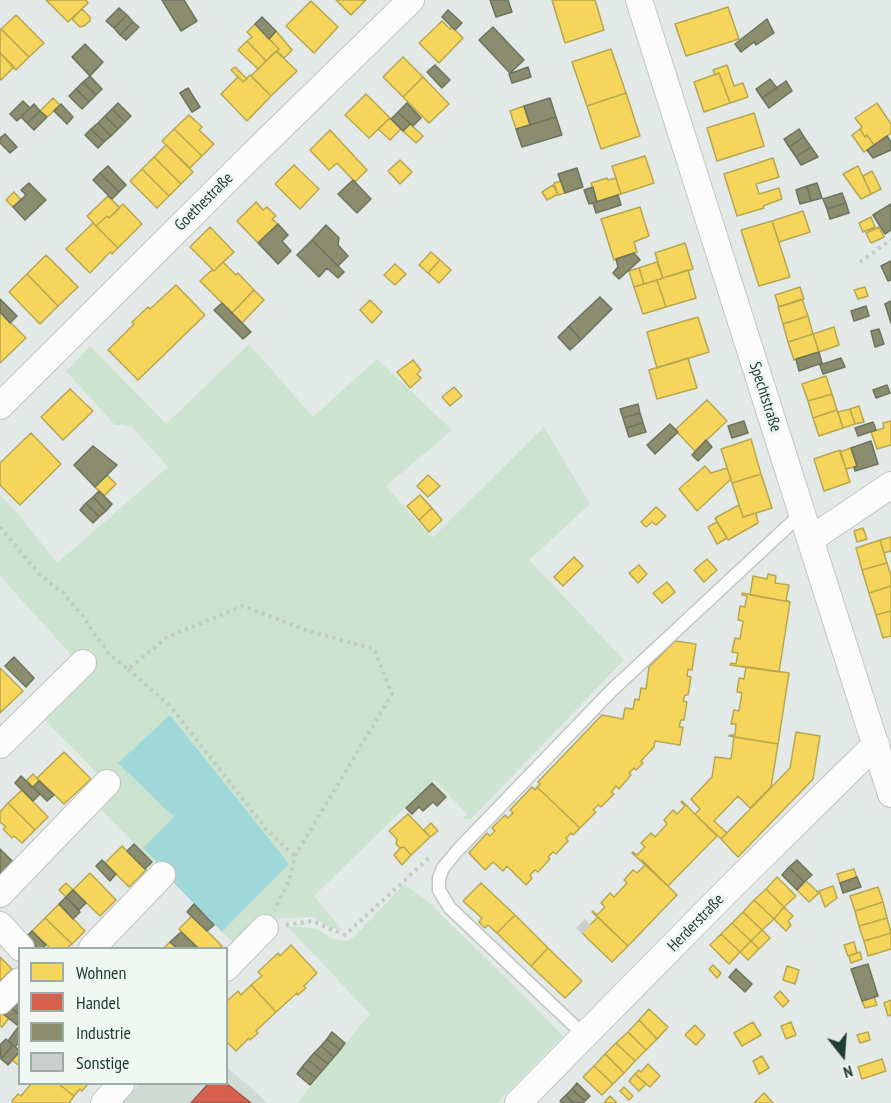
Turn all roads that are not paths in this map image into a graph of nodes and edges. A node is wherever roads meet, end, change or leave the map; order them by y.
1 (411, 0) edge
2 (639, 0) edge
3 (0, 406) edge
4 (891, 485) edge
5 (802, 513) junction
6 (811, 539) junction
7 (83, 663) dead end
8 (876, 744) junction
9 (0, 745) edge
10 (107, 783) dead end
11 (891, 794) edge
12 (162, 875) dead end
13 (0, 894) edge
14 (0, 925) edge
15 (265, 928) road end
16 (20, 947) edge
17 (93, 947) edge
18 (228, 966) edge
19 (18, 983) edge
20 (0, 1001) edge
21 (585, 1036) junction
22 (119, 1085) edge
23 (104, 1103) edge
24 (518, 1103) edge

1 - 3 street, Goethestraße
2 - 5 street, Spechtstraße
4 - 6 street
5 - 6 street, Spechtstraße
5 - 21 lane
6 - 8 street, Spechtstraße
7 - 9 street
8 - 11 street, Spechtstraße
8 - 21 street, Herderstraße
10 - 13 street
12 - 17 street
14 - 16 street
15 - 18 street
19 - 20 street
21 - 24 street, Herderstraße
22 - 23 street

